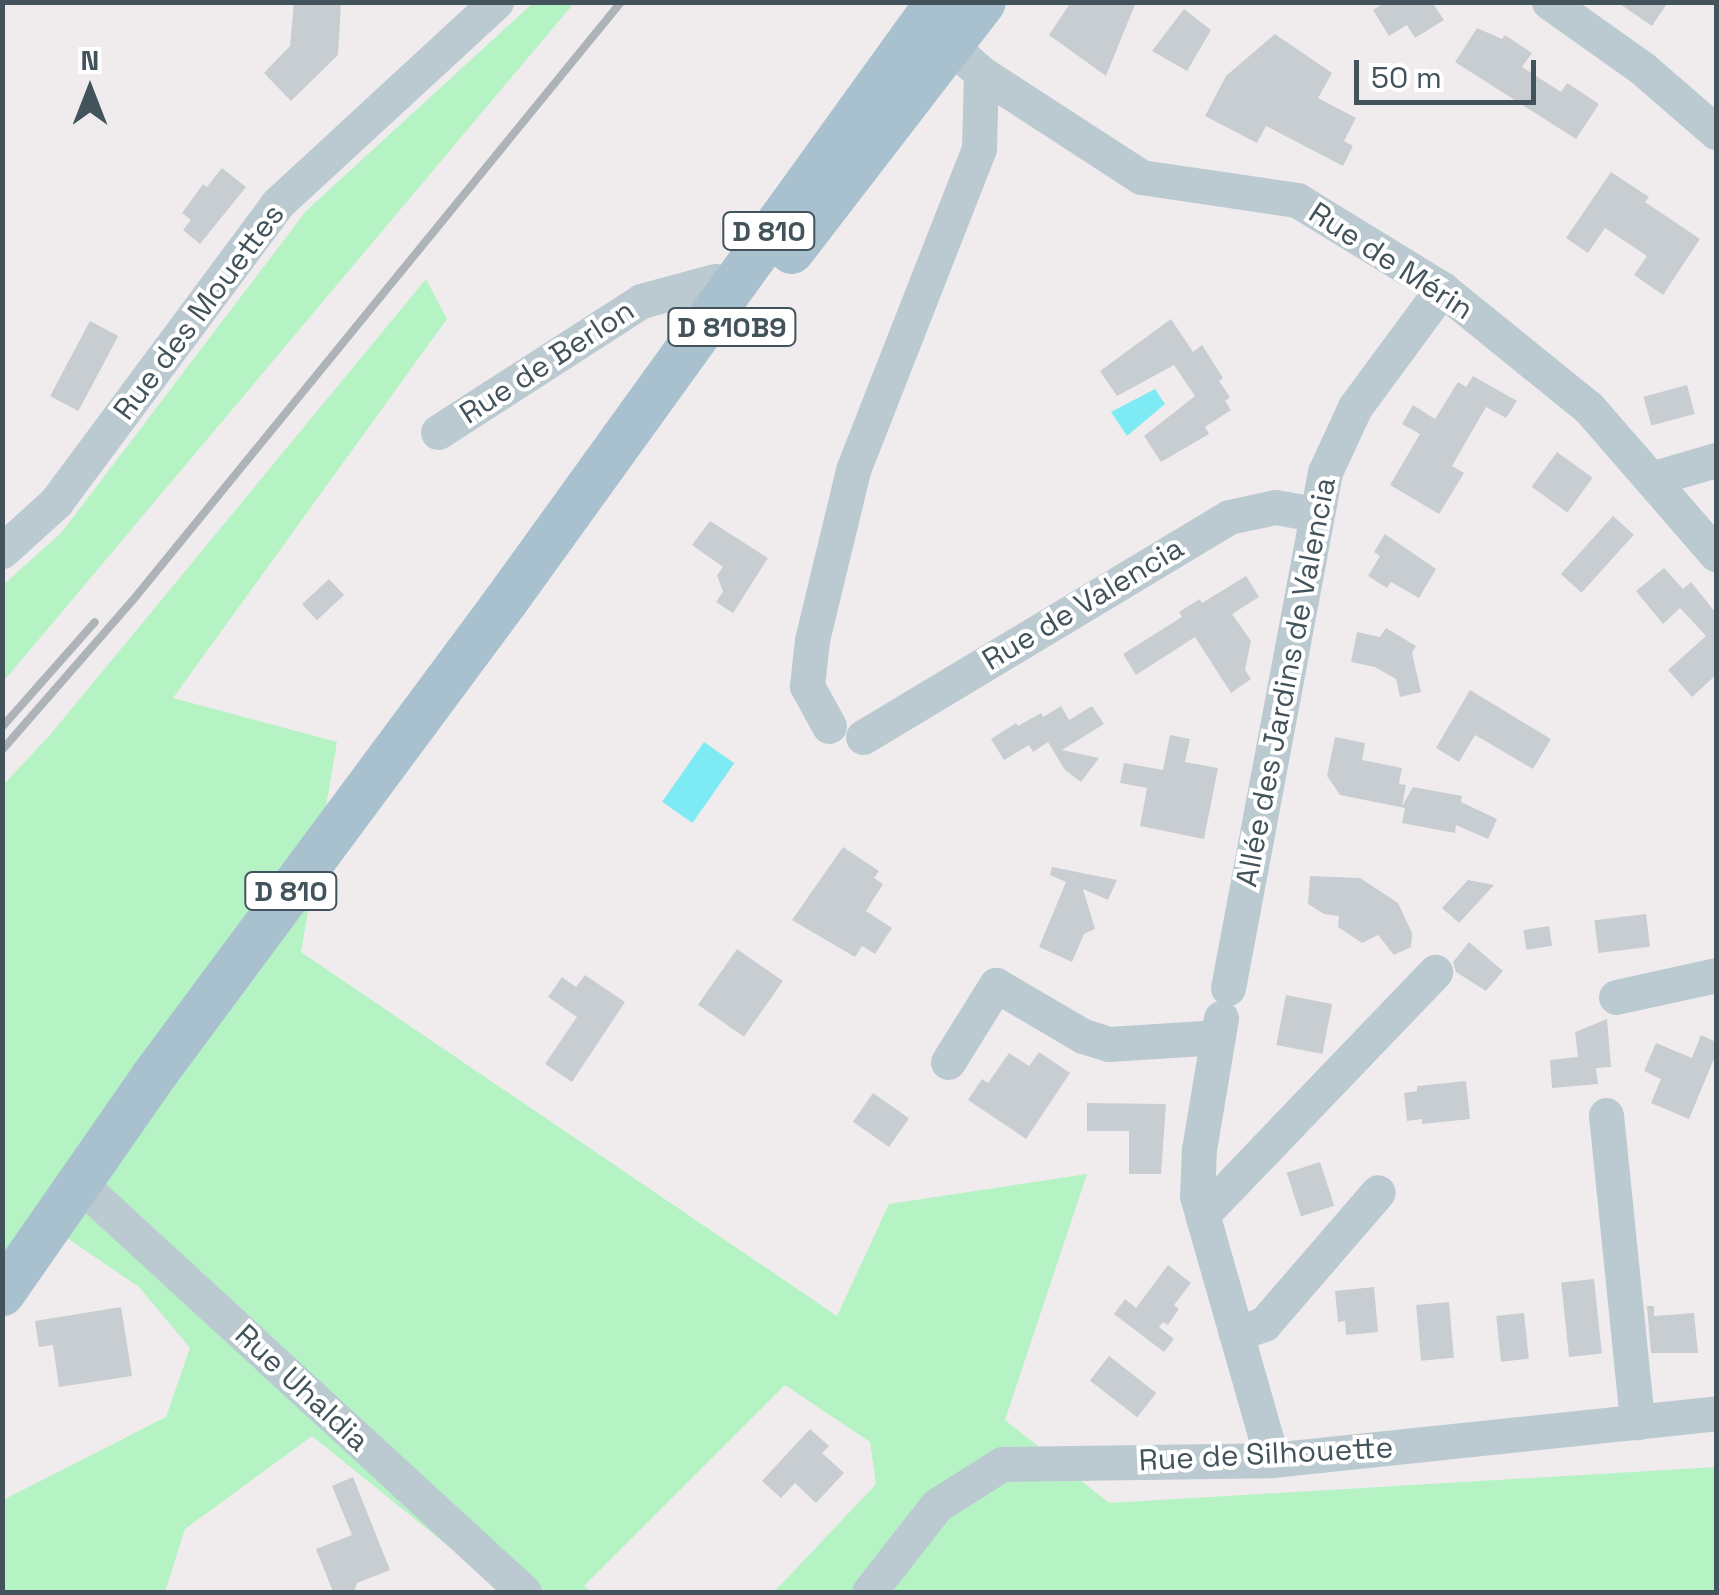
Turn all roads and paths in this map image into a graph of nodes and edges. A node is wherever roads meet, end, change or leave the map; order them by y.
1 (496, 2) edge
2 (901, 2) edge
3 (937, 2) edge
4 (983, 2) edge
5 (1550, 2) edge
6 (966, 59) junction
7 (1716, 132) edge
8 (715, 281) junction
9 (1442, 289) junction
10 (673, 364) junction
11 (438, 432) dead end
12 (1716, 460) edge
13 (1654, 478) junction
14 (1315, 514) junction
15 (2, 551) edge
16 (1716, 554) edge
17 (505, 601) junction
18 (829, 726) dead end
19 (862, 737) dead end
20 (1434, 972) dead end
21 (1716, 975) edge
22 (1616, 998) dead end
23 (1222, 1014) junction
24 (948, 1062) dead end
25 (1606, 1115) dead end
26 (80, 1184) junction
27 (1378, 1192) dead end
28 (1202, 1215) junction
29 (2, 1293) edge
30 (1236, 1334) junction
31 (1716, 1413) edge
32 (1636, 1422) junction
33 (1272, 1460) junction
34 (524, 1592) edge
35 (869, 1592) edge

1 - 15 street, Rue des Mouettes
2 - 8 main road
3 - 10 main road, D 810
4 - 6 main road, D 810B9
5 - 7 street
6 - 9 street, Rue de Mérin
6 - 17 main road, D 810B9
6 - 18 street
8 - 10 main road
8 - 11 street, Rue de Berlon
9 - 13 street, Rue de Mérin
9 - 14 street, Allée des Jardins de Valencia
10 - 17 main road, D 810
12 - 13 street
13 - 16 street, Rue de Mérin
14 - 19 street, Rue de Valencia
14 - 23 street, Allée des Jardins de Valencia
17 - 26 main road, D 810
20 - 28 street
21 - 22 street
23 - 24 street
23 - 28 street, Allée des Jardins de Valencia
25 - 32 street
26 - 29 main road, D 810
26 - 34 street, Rue Uhaldia
27 - 30 street
28 - 30 street, Allée des Jardins de Valencia
30 - 33 street, Allée des Jardins de Valencia
31 - 32 street, Rue de Silhouette
32 - 33 street, Rue de Silhouette
33 - 35 street, Rue de Silhouette

